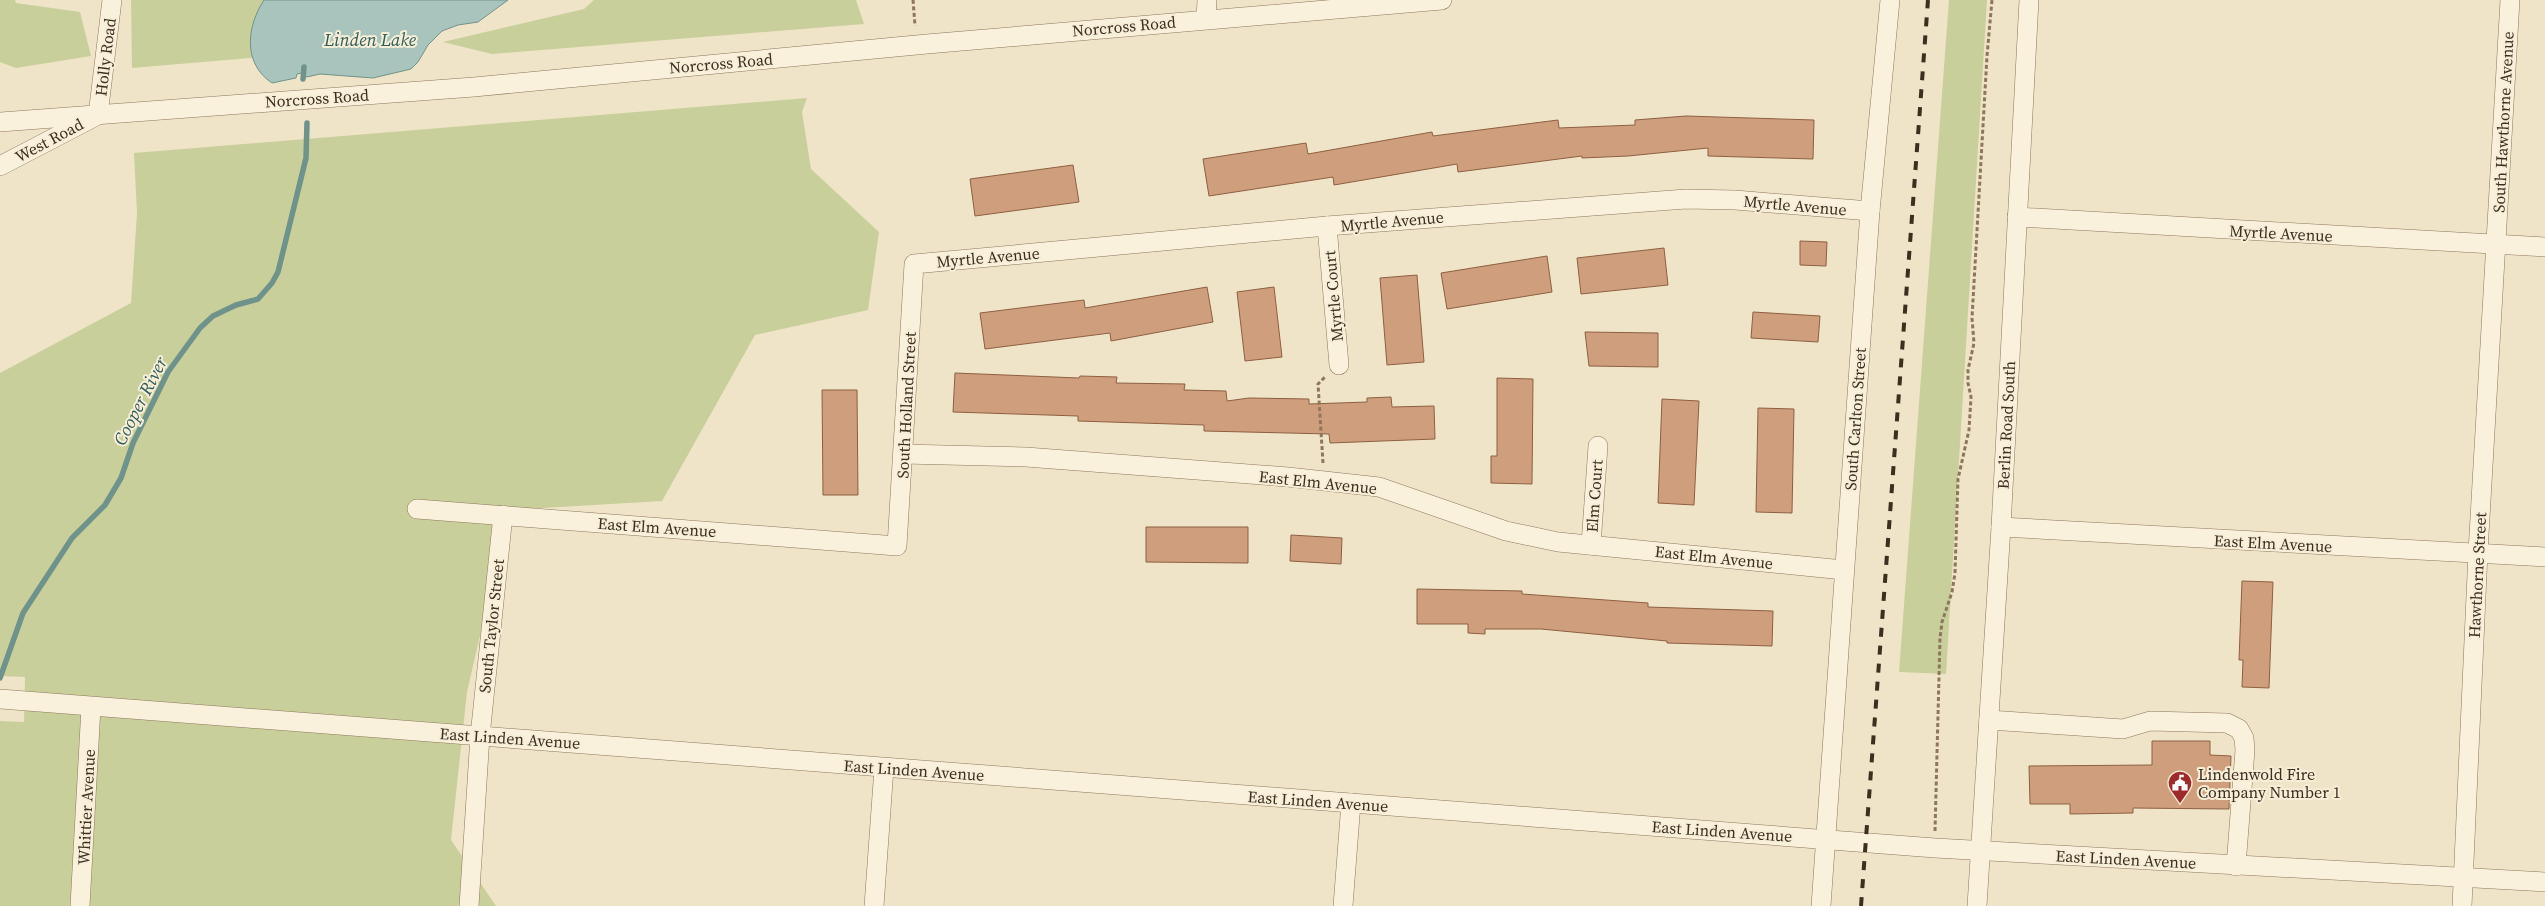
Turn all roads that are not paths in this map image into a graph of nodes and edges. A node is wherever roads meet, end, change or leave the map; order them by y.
1 (112, 0) edge
2 (1207, 0) edge
3 (1433, 0) edge
4 (1890, 0) edge
5 (2029, 0) edge
6 (2510, 0) edge
7 (1206, 19) junction
8 (98, 115) junction
9 (0, 122) edge
10 (0, 166) edge
11 (1870, 212) junction
12 (2017, 217) junction
13 (1327, 226) junction
14 (2495, 245) junction
15 (2545, 248) edge
16 (914, 264) joint
17 (1339, 365) road end
18 (1598, 446) dead end
19 (903, 454) junction
20 (417, 509) dead end
21 (503, 515) junction
22 (2001, 527) junction
23 (1591, 545) junction
24 (897, 546) joint
25 (2478, 552) junction
26 (2545, 557) edge
27 (1844, 570) junction
28 (0, 700) edge
29 (92, 708) junction
30 (1989, 720) junction
31 (480, 736) junction
32 (884, 768) junction
33 (1351, 803) junction
34 (1826, 838) junction
35 (1981, 850) junction
36 (2236, 866) junction
37 (2464, 877) junction
38 (2545, 882) edge
39 (80, 906) edge
40 (469, 906) edge
41 (874, 906) edge
42 (1343, 906) edge
43 (1821, 906) edge
44 (1978, 906) edge
45 (2462, 906) edge

1 - 8 street, Holly Road
2 - 7 street
3 - 7 street, Norcross Road
4 - 11 street, South Carlton Street
5 - 12 street, Berlin Road South
6 - 14 street, South Hawthorne Avenue
7 - 8 street, Norcross Road
8 - 9 street, Norcross Road
8 - 10 street, West Road
11 - 13 street, Myrtle Avenue
11 - 27 street, South Carlton Street
12 - 14 street, Myrtle Avenue
12 - 22 street, Berlin Road South
13 - 16 street, Myrtle Avenue
13 - 17 street, Myrtle Court
14 - 15 street, Myrtle Avenue
14 - 25 street, Hawthorne Street
16 - 19 street, South Holland Street
18 - 23 street, Elm Court
19 - 23 street, East Elm Avenue
19 - 24 street, South Holland Street
20 - 21 street, East Elm Avenue
21 - 24 street, East Elm Avenue
21 - 31 street, South Taylor Street
22 - 25 street, East Elm Avenue
22 - 30 street, Berlin Road South
23 - 27 street, East Elm Avenue
25 - 26 street, East Elm Avenue
25 - 37 street, Hawthorne Street
27 - 34 street, South Carlton Street
28 - 29 street, East Linden Avenue
29 - 31 street, East Linden Avenue
29 - 39 street, Whittier Avenue
30 - 35 street, Berlin Road South
30 - 36 street
31 - 32 street, East Linden Avenue
31 - 40 street, South Taylor Street
32 - 33 street, East Linden Avenue
32 - 41 street
33 - 34 street, East Linden Avenue
33 - 42 street
34 - 35 street, East Linden Avenue
34 - 43 street, South Carlton Street
35 - 36 street, East Linden Avenue
35 - 44 street, Berlin Road South
36 - 37 street, East Linden Avenue
37 - 38 street, East Linden Avenue
37 - 45 street, Hawthorne Street

